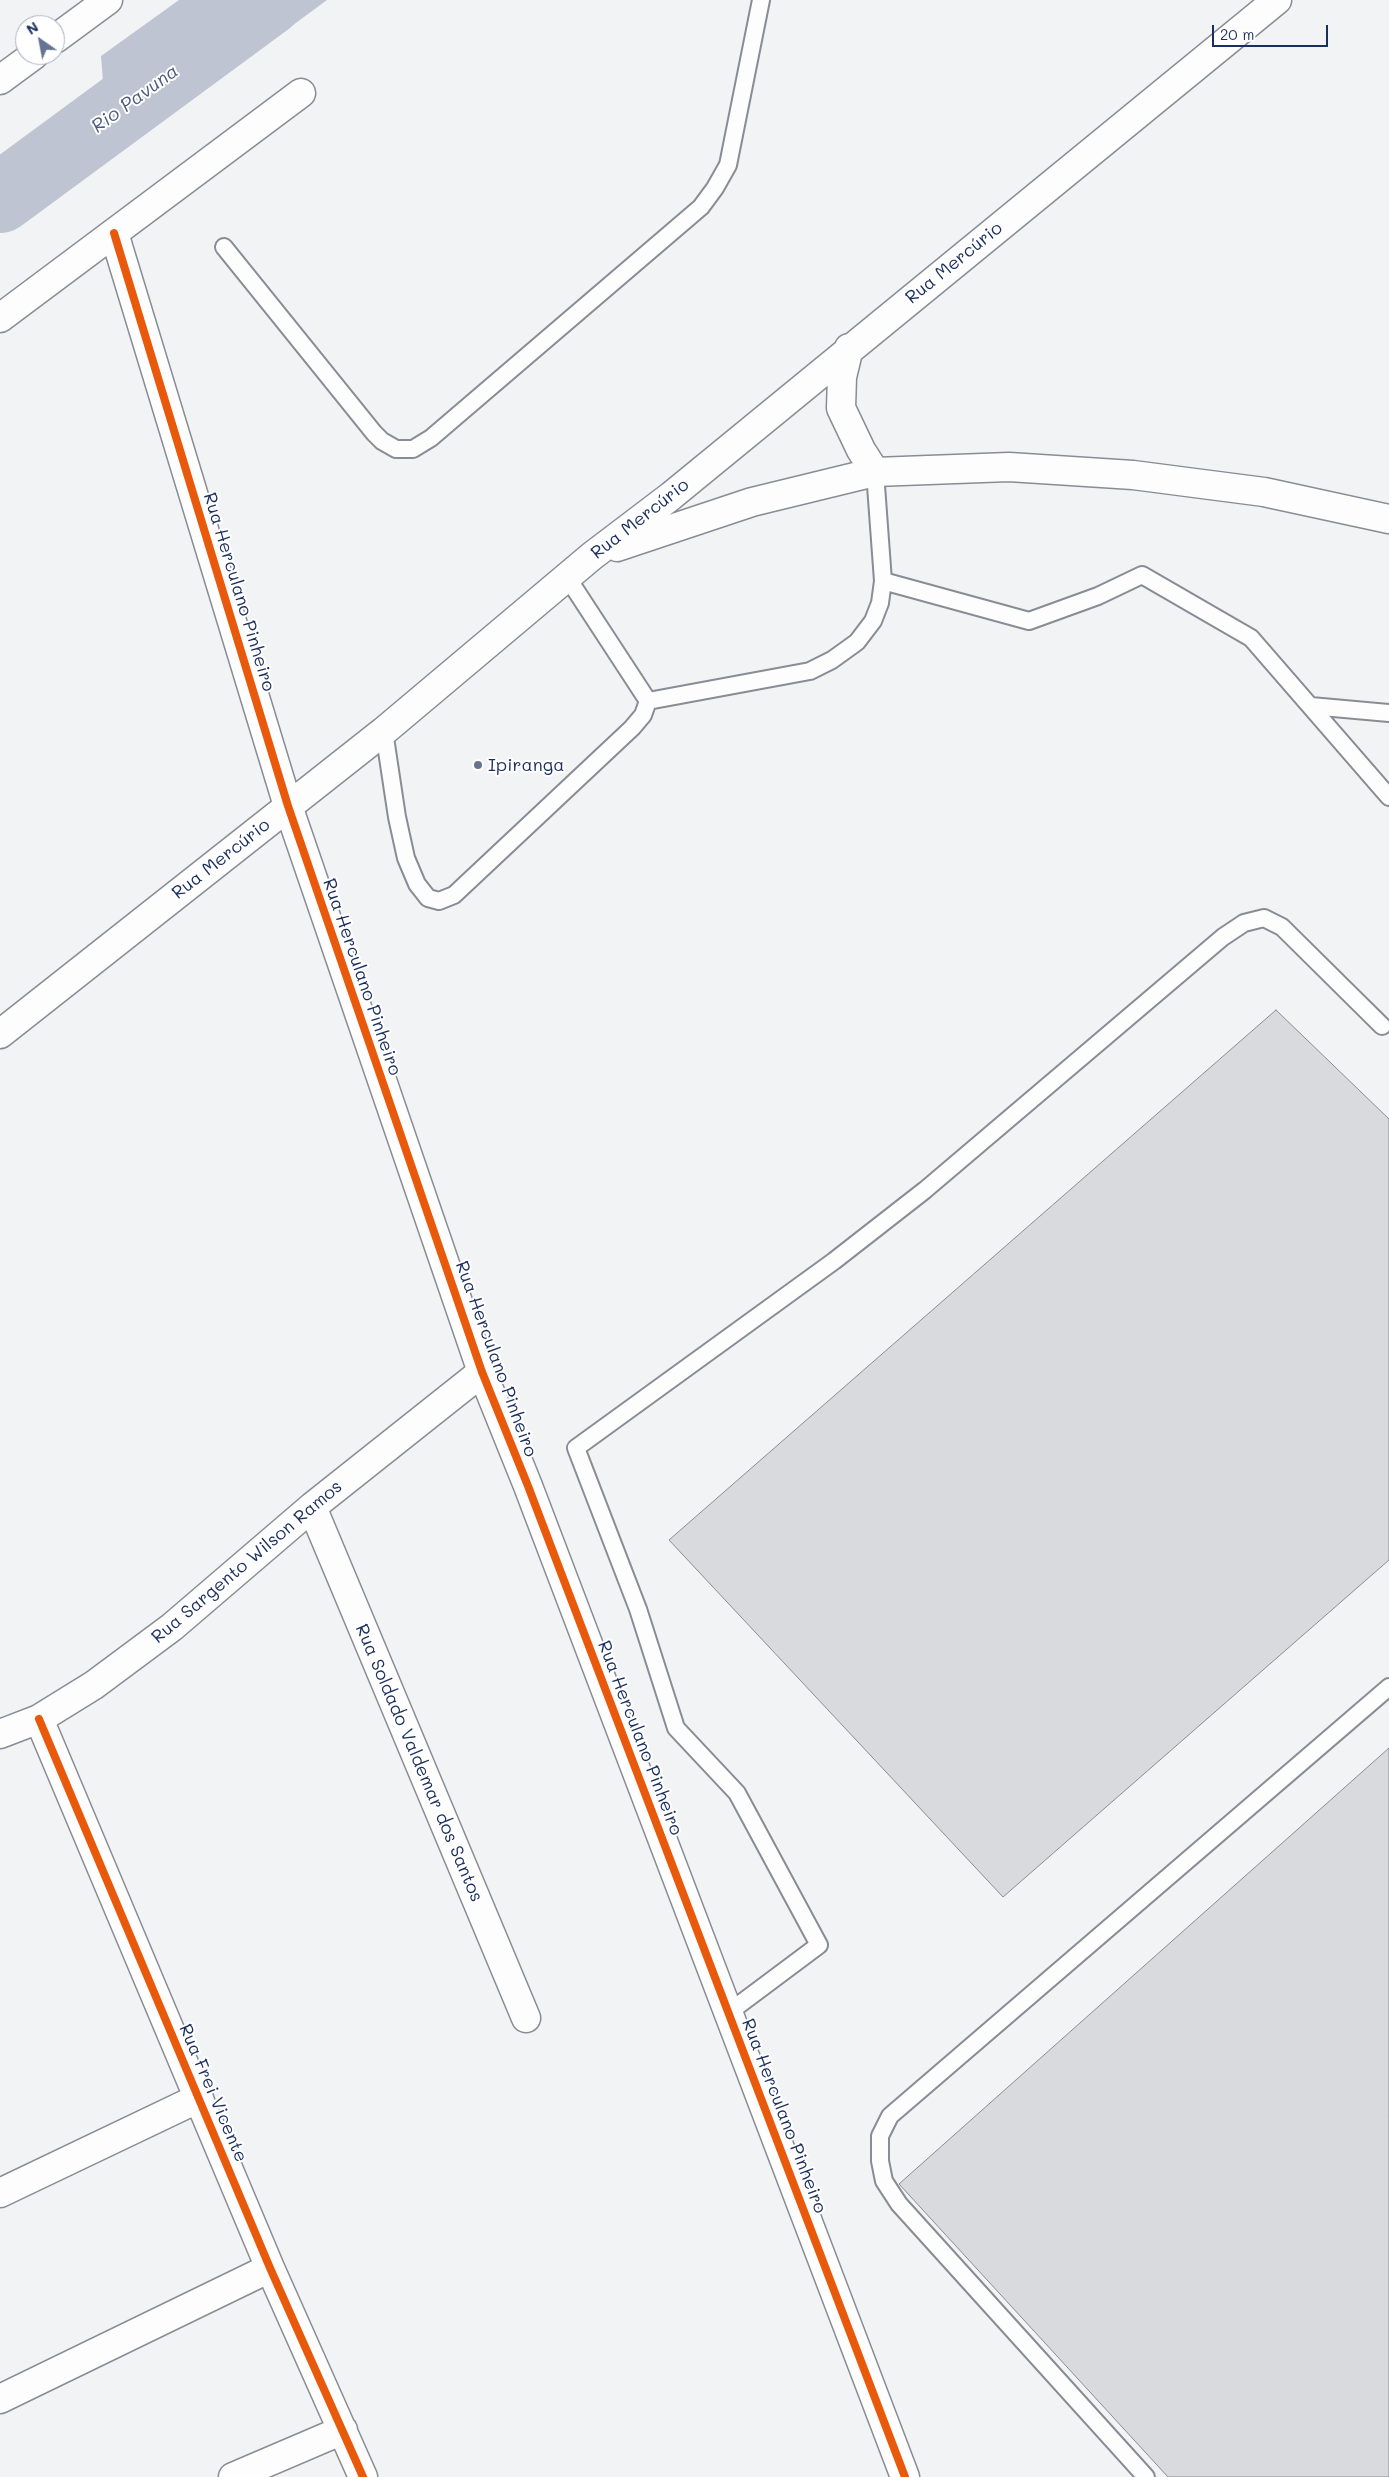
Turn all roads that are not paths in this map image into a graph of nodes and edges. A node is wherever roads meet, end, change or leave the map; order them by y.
1 (108, 0) edge
2 (761, 0) edge
3 (1277, 0) edge
4 (65, 32) edge
5 (20, 65) edge
6 (0, 80) edge
7 (301, 93) dead end
8 (114, 233) junction
9 (224, 247) dead end
10 (0, 318) edge
11 (849, 348) junction
12 (875, 472) junction
13 (1389, 519) edge
14 (592, 556) junction
15 (567, 577) junction
16 (883, 582) junction
17 (648, 701) junction
18 (1311, 706) junction
19 (1389, 713) edge
20 (384, 731) junction
21 (1389, 797) edge
22 (288, 806) junction
23 (1382, 1026) dead end
24 (0, 1034) edge
25 (482, 1372) junction
26 (312, 1507) junction
27 (1389, 1687) edge
28 (39, 1719) junction
29 (0, 1734) edge
30 (728, 2013) junction
31 (526, 2018) dead end
32 (199, 2098) junction
33 (0, 2193) edge
34 (270, 2268) junction
35 (0, 2399) edge
36 (343, 2430) junction
37 (233, 2477) edge
38 (363, 2477) edge
39 (905, 2477) edge
40 (1146, 2477) edge

1 - 4 street
2 - 9 lane
3 - 11 street, Rua Mercúrio
5 - 6 street
7 - 8 street
8 - 10 street
8 - 22 street, Rua Herculano Pinheiro
11 - 12 street
11 - 14 street, Rua Mercúrio
12 - 13 street
12 - 14 street
12 - 16 lane
14 - 15 street, Rua Mercúrio
15 - 17 lane
15 - 20 street, Rua Mercúrio
16 - 17 lane
16 - 18 lane
17 - 20 lane
18 - 19 lane
18 - 21 lane
20 - 22 street, Rua Mercúrio
22 - 24 street, Rua Mercúrio
22 - 25 street, Rua Herculano Pinheiro
23 - 30 lane
25 - 26 street, Rua Sargento Wilson Ramos
25 - 30 street, Rua Herculano Pinheiro
26 - 28 street, Rua Sargento Wilson Ramos
26 - 31 street, Rua Soldado Valdemar dos Santos
27 - 40 lane
28 - 29 street, Rua Sargento Wilson Ramos
28 - 32 street, Rua Frei Vicente
30 - 39 street, Rua Herculano Pinheiro
32 - 33 street
32 - 34 street, Rua Frei Vicente
34 - 35 street
34 - 36 street, Rua Frei Vicente
36 - 37 street
36 - 38 street, Rua Frei Vicente

